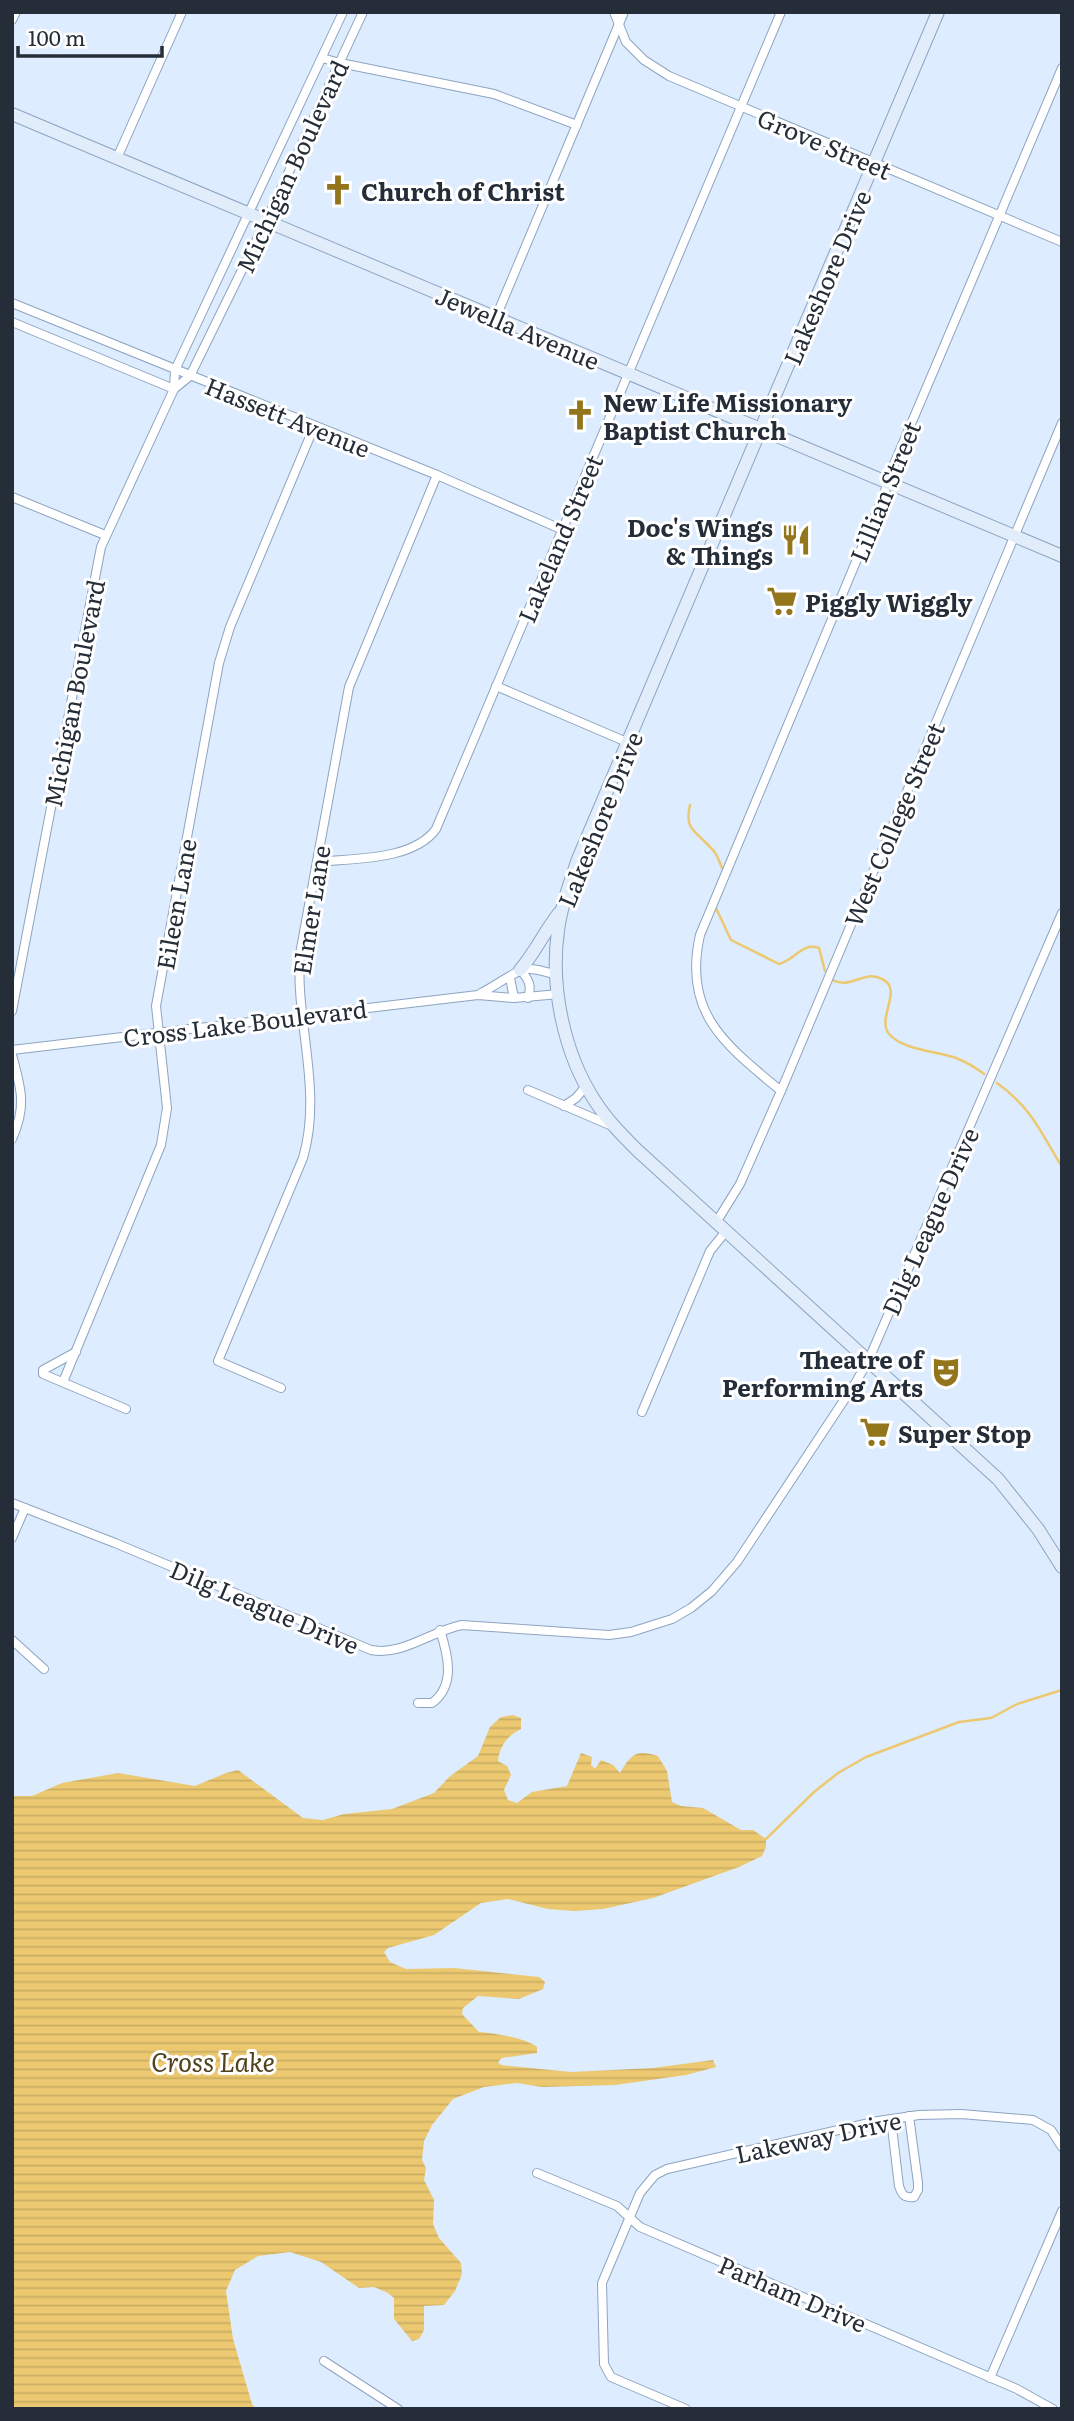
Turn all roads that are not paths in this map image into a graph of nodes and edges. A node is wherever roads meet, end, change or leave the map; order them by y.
1 (16, 12) edge
2 (183, 12) edge
3 (343, 12) edge
4 (363, 12) edge
5 (614, 12) edge
6 (624, 12) edge
7 (781, 12) edge
8 (938, 12) edge
9 (12, 20) edge
10 (619, 25) junction
11 (322, 58) junction
12 (340, 63) junction
13 (1062, 68) edge
14 (741, 108) junction
15 (12, 114) edge
16 (577, 125) junction
17 (117, 158) junction
18 (874, 163) junction
19 (249, 214) junction
20 (999, 216) junction
21 (266, 221) junction
22 (1062, 242) edge
23 (12, 303) edge
24 (496, 317) junction
25 (12, 321) edge
26 (175, 370) junction
27 (629, 373) junction
28 (190, 376) junction
29 (174, 389) junction
30 (1062, 423) edge
31 (314, 426) junction
32 (762, 429) junction
33 (437, 475) junction
34 (887, 482) junction
35 (12, 497) edge
36 (563, 530) junction
37 (105, 535) junction
38 (1014, 536) junction
39 (1062, 556) edge
40 (496, 686) junction
41 (629, 743) junction
42 (317, 862) junction
43 (562, 911) junction
44 (1062, 913) edge
45 (515, 974) junction
46 (557, 975) junction
47 (559, 994) junction
48 (478, 995) junction
49 (514, 998) junction
50 (528, 998) junction
51 (12, 1011) edge
52 (302, 1016) junction
53 (158, 1032) junction
54 (12, 1052) edge
55 (586, 1086) junction
56 (528, 1090) dead end
57 (781, 1091) junction
58 (564, 1106) junction
59 (615, 1128) junction
60 (12, 1139) edge
61 (722, 1225) junction
62 (76, 1352) junction
63 (869, 1359) junction
64 (64, 1382) junction
65 (281, 1388) dead end
66 (126, 1409) dead end
67 (642, 1412) dead end
68 (12, 1503) edge
69 (25, 1508) junction
70 (12, 1538) edge
71 (1062, 1567) edge
72 (440, 1630) junction
73 (12, 1640) edge
74 (44, 1669) dead end
75 (418, 1703) dead end
76 (909, 2116) junction
77 (891, 2119) junction
78 (1062, 2147) edge
79 (537, 2173) dead end
80 (1062, 2211) edge
81 (630, 2217) junction
82 (324, 2361) dead end
83 (990, 2378) junction
84 (398, 2409) edge
85 (686, 2409) edge
86 (1053, 2409) edge

1 - 9 street
2 - 17 street
3 - 11 street, Michigan Boulevard
4 - 12 street, Michigan Boulevard
5 - 10 street, Grove Street
6 - 10 street
7 - 14 street, Lakeland Street
8 - 18 main road, Lakeshore Drive
10 - 14 street, Grove Street
10 - 16 street
11 - 12 street
11 - 19 street, Michigan Boulevard
12 - 16 street
12 - 21 street, Michigan Boulevard
13 - 20 street, Lillian Street
14 - 18 street, Grove Street
14 - 27 street, Lakeland Street
15 - 17 main road, Jewella Avenue
16 - 24 street
17 - 19 main road, Jewella Avenue
18 - 20 street, Grove Street
18 - 32 main road, Lakeshore Drive
19 - 21 main road, Jewella Avenue
19 - 26 street, Michigan Boulevard
20 - 22 street, Grove Street
20 - 34 street, Lillian Street
21 - 24 main road, Jewella Avenue
21 - 28 street, Michigan Boulevard
23 - 26 street, Hassett Avenue
24 - 27 main road, Jewella Avenue
25 - 29 street, Hassett Avenue
26 - 28 street, Hassett Avenue
26 - 29 street, Michigan Boulevard
27 - 32 main road, Jewella Avenue
27 - 36 street, Lakeland Street
28 - 29 street, Michigan Boulevard
28 - 31 street, Hassett Avenue
29 - 37 street, Michigan Boulevard
30 - 38 street, West College Street
31 - 33 street, Hassett Avenue
31 - 53 street, Eileen Lane
32 - 34 main road, Jewella Avenue
32 - 41 main road, Lakeshore Drive
33 - 36 street, Hassett Avenue
33 - 42 street, Elmer Lane
34 - 38 main road, Jewella Avenue
34 - 57 street, Lillian Street
35 - 37 street
36 - 40 street, Lakeland Street
37 - 51 street, Michigan Boulevard
38 - 39 main road, Jewella Avenue
38 - 57 street, West College Street
40 - 41 street
40 - 42 street, Lakeland Street
41 - 43 main road, Lakeshore Drive
42 - 52 street, Elmer Lane
43 - 45 main road
43 - 46 main road, Lakeshore Drive
44 - 63 street, Dilg League Drive
45 - 46 street
45 - 48 street, Cross Lake Boulevard
45 - 49 street
45 - 50 street
46 - 47 main road, Lakeshore Drive
47 - 50 street, Cross Lake Boulevard
47 - 55 main road, Lakeshore Drive
48 - 49 street, Cross Lake Boulevard
48 - 52 street, Cross Lake Boulevard
49 - 50 street, Cross Lake Boulevard
52 - 53 street, Cross Lake Boulevard
52 - 65 street, Elmer Lane
53 - 54 street, Cross Lake Boulevard
53 - 62 street, Eileen Lane
54 - 60 street
55 - 58 street
55 - 59 main road, Lakeshore Drive
56 - 58 street
57 - 61 street, West College Street
58 - 59 street
59 - 61 main road, Lakeshore Drive
61 - 63 main road, Lakeshore Drive
61 - 67 street, West College Street
62 - 64 street, Eileen Lane
62 - 64 street
63 - 71 main road, Lakeshore Drive
63 - 72 street, Dilg League Drive
64 - 66 street
68 - 69 street, Dilg League Drive
69 - 70 street
69 - 72 street, Dilg League Drive
72 - 75 street
73 - 74 street
76 - 77 street, Lakeway Drive
76 - 77 street
76 - 78 street, Lakeway Drive
77 - 81 street, Lakeway Drive
79 - 81 street, Parham Drive
80 - 83 street
81 - 83 street, Parham Drive
81 - 85 street, Lakeway Drive
82 - 84 street
83 - 86 street, Parham Drive

